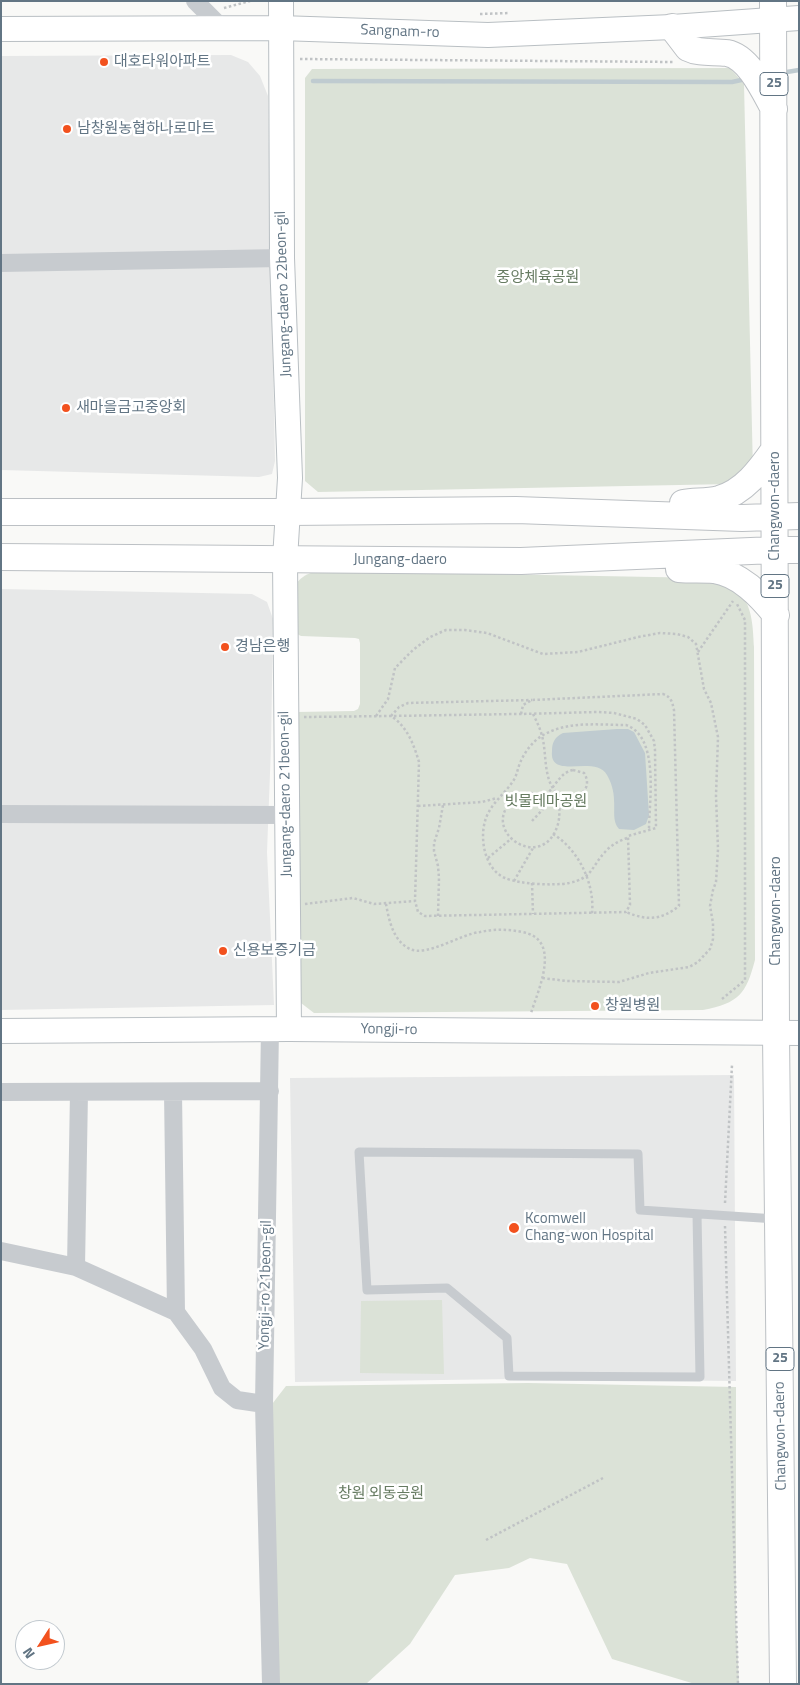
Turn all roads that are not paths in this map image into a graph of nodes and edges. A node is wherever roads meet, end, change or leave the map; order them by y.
1 (281, 1) edge
2 (198, 4) edge
3 (780, 17) edge
4 (672, 27) junction
5 (280, 28) junction
6 (1, 29) edge
7 (223, 29) junction
8 (774, 109) junction
9 (282, 258) junction
10 (1, 263) edge
11 (774, 450) junction
12 (1, 512) edge
13 (288, 512) junction
14 (658, 514) junction
15 (787, 517) edge
16 (786, 550) edge
17 (628, 556) junction
18 (1, 557) edge
19 (285, 559) junction
20 (776, 615) junction
21 (1, 814) edge
22 (286, 815) junction
23 (279, 1029) junction
24 (1, 1031) edge
25 (788, 1034) edge
26 (270, 1091) junction
27 (1, 1092) edge
28 (79, 1092) junction
29 (173, 1092) junction
30 (697, 1214) junction
31 (778, 1219) junction
32 (1, 1251) edge
33 (76, 1268) junction
34 (176, 1312) junction
35 (264, 1404) junction
36 (271, 1684) edge
37 (783, 1684) edge

1 - 5 main road, Jungang-daero 22beon-gil
2 - 7 street
3 - 4 main road, Sangnam-ro
3 - 8 main road, 25
4 - 5 main road, Sangnam-ro
4 - 8 main road
5 - 7 main road, Sangnam-ro
5 - 9 main road, Jungang-daero 22beon-gil
6 - 7 main road, Sangnam-ro
8 - 11 main road, Changwon-daero / 25
9 - 10 street
9 - 13 main road, Jungang-daero 22beon-gil
11 - 14 main road
11 - 15 main road, Changwon-daero / 25
12 - 13 main road
13 - 14 main road
13 - 19 main road, Jungang-daero 22beon-gil
14 - 15 main road
15 - 16 main road, Changwon-daero / 25
16 - 17 main road, Jungang-daero
16 - 20 main road, Changwon-daero / 25
17 - 19 main road, Jungang-daero
17 - 20 main road
18 - 19 main road, Jungang-daero
19 - 22 main road, Jungang-daero 21beon-gil
20 - 25 main road, Changwon-daero / 25
21 - 22 street
22 - 23 main road, Jungang-daero 21beon-gil
23 - 24 main road, Yongji-ro
23 - 25 main road, Yongji-ro
23 - 26 street, Yongji-ro 21beon-gil
25 - 31 main road, Changwon-daero / 25
26 - 29 street
26 - 35 street, Yongji-ro 21beon-gil
27 - 28 street
28 - 29 street
28 - 33 street
29 - 34 street
30 - 30 lane
30 - 31 lane
31 - 37 main road, Changwon-daero / 25
32 - 33 street
33 - 34 street
34 - 35 street
35 - 36 street, Yongji-ro 21beon-gil

